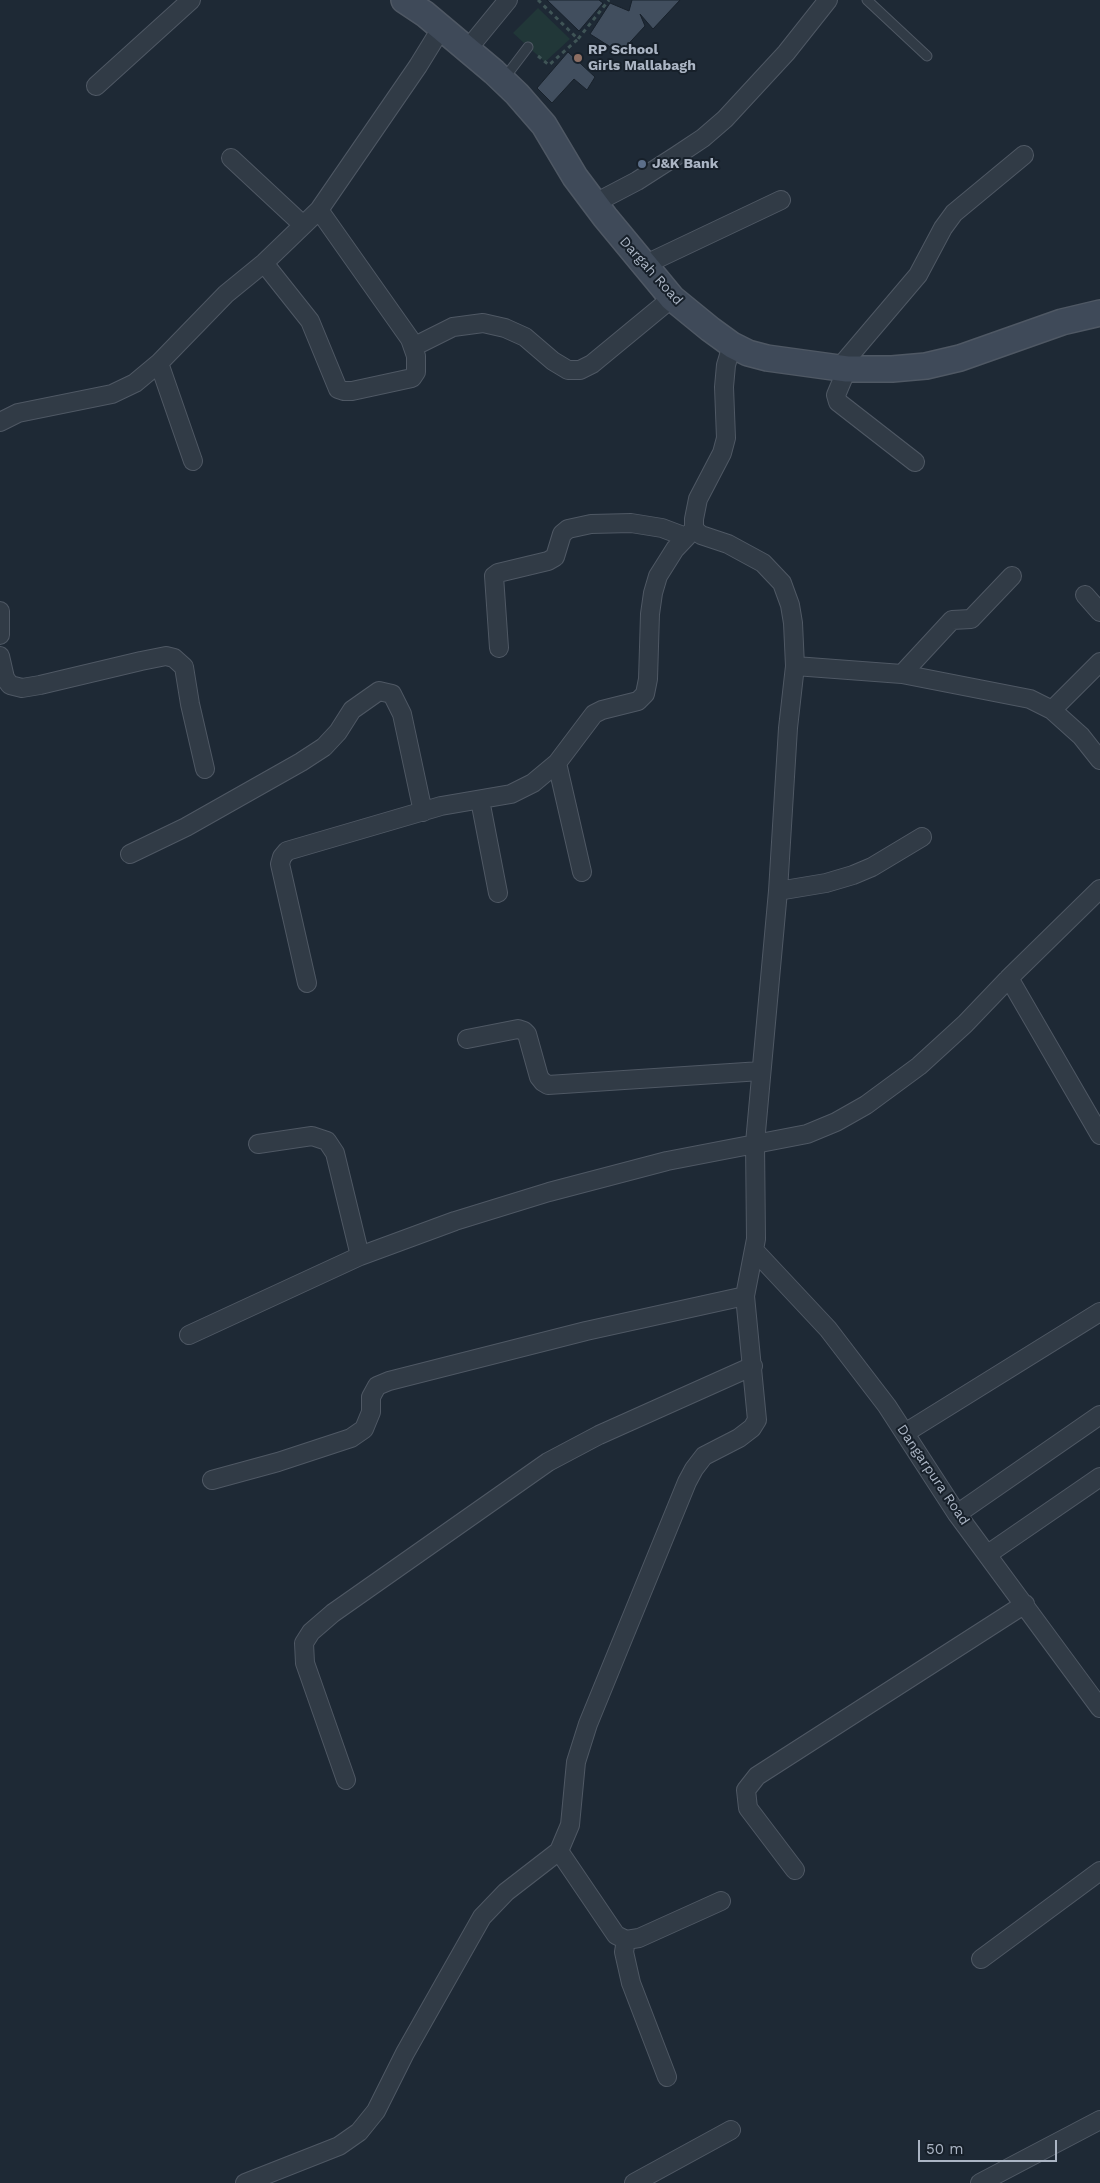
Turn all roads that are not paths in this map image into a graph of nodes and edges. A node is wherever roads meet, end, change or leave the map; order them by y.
1 (191, 0) edge
2 (404, 0) edge
3 (508, 0) edge
4 (828, 0) edge
5 (867, 0) edge
6 (431, 14) edge
7 (528, 47) road end
8 (467, 50) junction
9 (927, 56) dead end
10 (503, 80) junction
11 (96, 86) dead end
12 (1024, 155) dead end
13 (231, 158) dead end
14 (782, 200) dead end
15 (595, 203) junction
16 (319, 210) junction
17 (303, 225) junction
18 (264, 263) junction
19 (644, 265) junction
20 (672, 298) junction
21 (1100, 313) edge
22 (732, 345) junction
23 (413, 348) junction
24 (159, 363) junction
25 (843, 369) junction
26 (0, 422) edge
27 (193, 461) dead end
28 (915, 462) dead end
29 (690, 533) junction
30 (1012, 576) dead end
31 (1085, 595) dead end
32 (0, 611) edge
33 (1100, 612) edge
34 (0, 634) edge
35 (499, 648) dead end
36 (0, 656) edge
37 (1100, 662) edge
38 (795, 666) junction
39 (902, 674) junction
40 (1052, 710) junction
41 (1100, 760) edge
42 (557, 763) junction
43 (206, 769) dead end
44 (480, 800) junction
45 (423, 812) junction
46 (922, 837) dead end
47 (130, 854) dead end
48 (582, 872) dead end
49 (1100, 889) edge
50 (778, 892) junction
51 (498, 893) dead end
52 (1009, 978) junction
53 (307, 983) dead end
54 (468, 1039) dead end
55 (761, 1071) junction
56 (1100, 1136) edge
57 (755, 1143) junction
58 (258, 1144) dead end
59 (755, 1251) junction
60 (360, 1256) junction
61 (745, 1296) junction
62 (1100, 1312) edge
63 (189, 1335) dead end
64 (753, 1366) junction
65 (1100, 1415) edge
66 (905, 1433) junction
67 (1100, 1477) edge
68 (212, 1480) dead end
69 (957, 1514) junction
70 (988, 1554) junction
71 (1026, 1604) junction
72 (1100, 1708) edge
73 (346, 1780) dead end
74 (559, 1851) junction
75 (794, 1870) dead end
76 (1100, 1871) edge
77 (721, 1901) dead end
78 (626, 1940) junction
79 (981, 1959) dead end
80 (667, 2078) dead end
81 (1100, 2120) edge
82 (731, 2130) dead end
83 (245, 2183) edge
84 (634, 2183) edge
85 (980, 2183) edge

1 - 11 street
2 - 6 street, Dargah Road
3 - 8 street
4 - 15 street
5 - 9 lane
6 - 8 street, Dargah Road
6 - 16 street
7 - 10 lane
8 - 10 street, Dargah Road
10 - 15 street, Dargah Road
12 - 25 street
13 - 17 street
14 - 19 street
15 - 19 street, Dargah Road
16 - 17 street
16 - 23 street
17 - 18 street
18 - 23 street
18 - 24 street
19 - 20 street, Dargah Road
20 - 22 street, Dargah Road
20 - 23 street
21 - 25 street, Dargah Road
22 - 25 street, Dargah Road
22 - 29 street
24 - 26 street
24 - 27 street
25 - 28 street
29 - 35 street
29 - 38 street
29 - 42 street
30 - 39 street
31 - 33 street
32 - 34 street
36 - 43 street
37 - 40 street
38 - 39 street
38 - 50 street
39 - 40 street
40 - 41 street
42 - 44 street
42 - 48 street
44 - 45 street
44 - 51 street
45 - 47 street
45 - 53 street
46 - 50 street
49 - 52 street
50 - 55 street
52 - 56 street
52 - 57 street
54 - 55 street
55 - 57 street
57 - 59 street
57 - 60 street
58 - 60 street
59 - 61 street
59 - 66 street, Dangarpura Road
60 - 63 street
61 - 64 street
61 - 68 street
62 - 66 street
64 - 73 street
64 - 74 street
65 - 69 street
66 - 69 street, Dangarpura Road
67 - 70 street
69 - 70 street, Dangarpura Road
70 - 71 street, Dangarpura Road
71 - 72 street, Dangarpura Road
71 - 75 street
74 - 78 street
74 - 83 street
76 - 79 street
77 - 78 street
78 - 80 street
81 - 85 street
82 - 84 street

